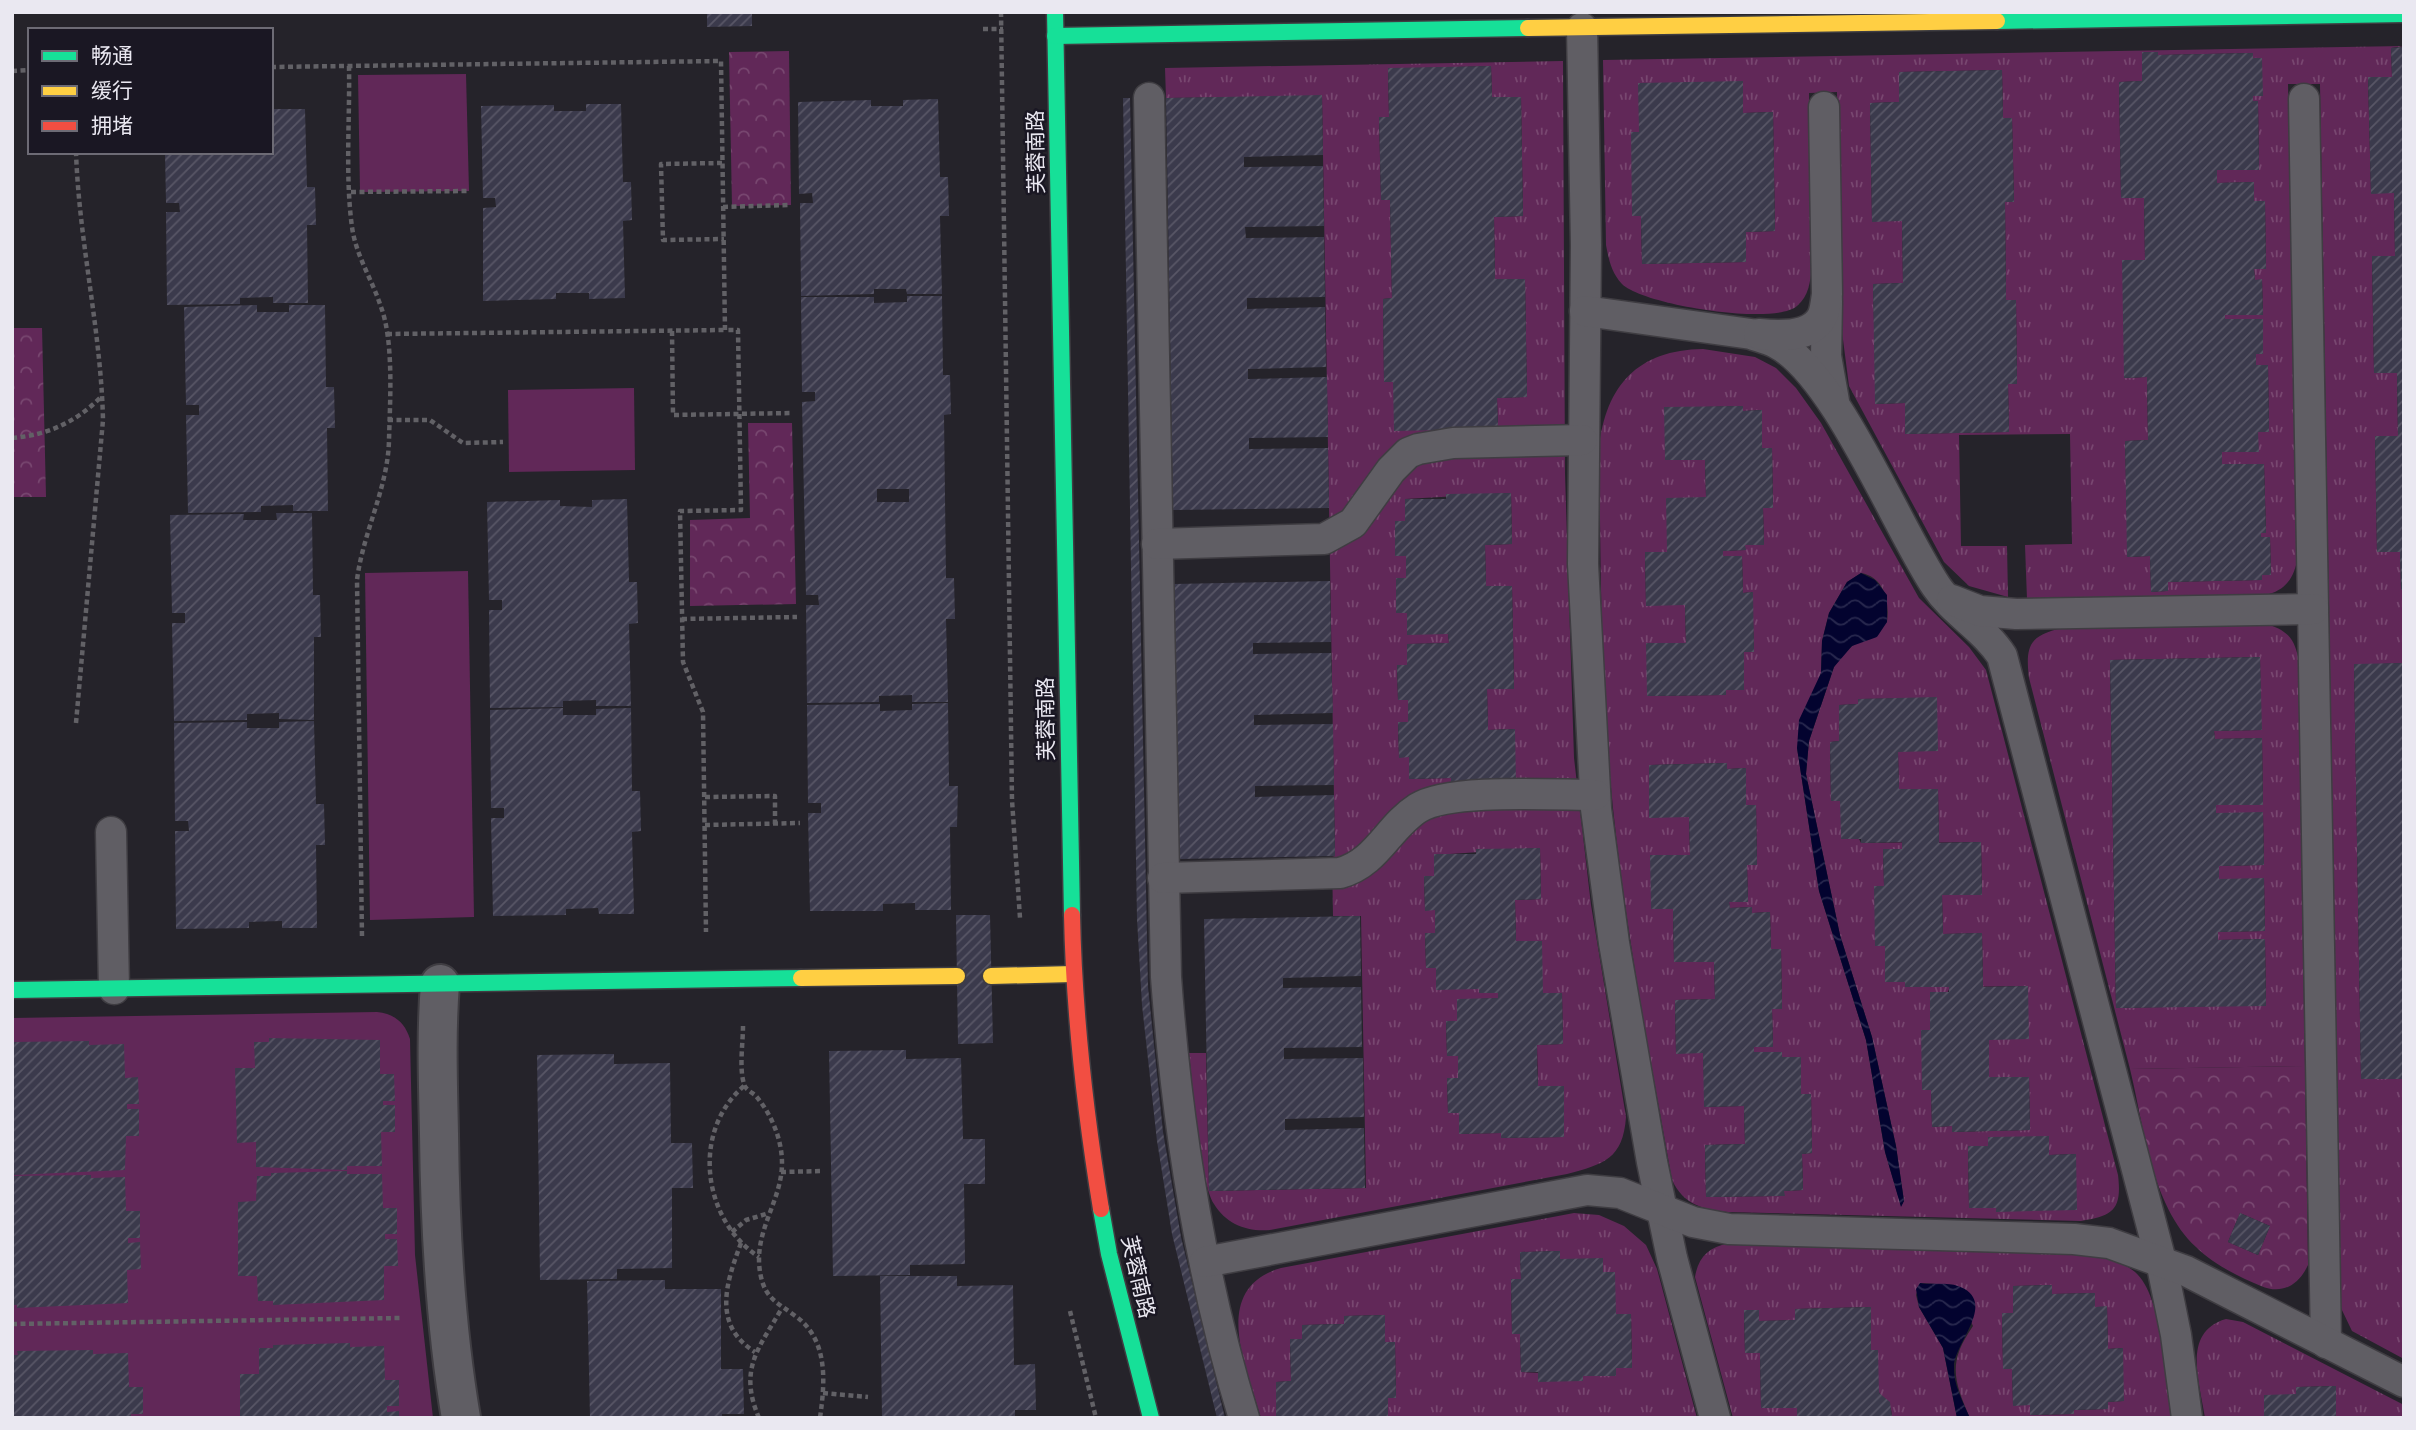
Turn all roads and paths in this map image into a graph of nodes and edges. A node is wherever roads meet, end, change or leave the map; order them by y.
1 (1055, 12) edge
2 (2404, 14) edge
3 (1582, 28) junction
4 (983, 29) dead end
5 (1001, 29) dead end
6 (1055, 36) junction
7 (349, 66) junction
8 (273, 67) edge
9 (1149, 98) dead end
10 (2304, 99) dead end
11 (1824, 107) dead end
12 (76, 154) edge
13 (722, 163) junction
14 (470, 191) dead end
15 (351, 192) junction
16 (791, 205) dead end
17 (723, 206) junction
18 (723, 239) junction
19 (1827, 294) junction
20 (1585, 311) junction
21 (725, 330) junction
22 (671, 331) junction
23 (387, 334) junction
24 (1751, 334) junction
25 (102, 396) junction
26 (792, 413) dead end
27 (1838, 413) junction
28 (740, 414) junction
29 (388, 420) junction
30 (12, 438) edge
31 (1582, 440) junction
32 (503, 442) dead end
33 (1157, 544) junction
34 (1928, 572) junction
35 (2313, 609) junction
36 (2054, 613) junction
37 (797, 617) dead end
38 (682, 619) junction
39 (2009, 677) junction
40 (76, 723) dead end
41 (1595, 795) junction
42 (705, 797) junction
43 (800, 823) dead end
44 (775, 824) junction
45 (705, 825) junction
46 (111, 832) dead end
47 (1163, 885) junction
48 (1322, 890) dead end
49 (1073, 974) junction
50 (957, 976) dead end
51 (991, 976) dead end
52 (742, 979) junction
53 (707, 980) junction
54 (440, 984) junction
55 (362, 985) junction
56 (114, 989) junction
57 (12, 990) edge
58 (744, 1086) junction
59 (823, 1171) dead end
60 (781, 1172) junction
61 (1662, 1209) junction
62 (767, 1214) junction
63 (732, 1232) junction
64 (741, 1244) junction
65 (759, 1257) junction
66 (2161, 1261) junction
67 (1205, 1262) junction
68 (782, 1308) junction
69 (447, 1318) junction
70 (12, 1324) edge
71 (2326, 1343) junction
72 (755, 1352) junction
73 (2404, 1382) edge
74 (823, 1392) junction
75 (868, 1397) dead end
76 (461, 1418) edge
77 (759, 1418) edge
78 (820, 1418) edge
79 (1151, 1418) edge
80 (1244, 1418) edge
81 (1715, 1418) edge
82 (2188, 1418) edge

1 - 6 street, 芙蓉南路
2 - 3 street
3 - 6 street
3 - 20 lane
4 - 5 path
6 - 49 street, 芙蓉南路
7 - 8 path
7 - 13 path
7 - 15 path
9 - 33 lane
10 - 35 lane
11 - 19 lane
12 - 25 path
13 - 17 path
13 - 18 path
14 - 15 path
15 - 23 path
16 - 17 path
17 - 18 path
18 - 21 path
19 - 24 lane
19 - 27 lane
20 - 24 lane
20 - 31 lane
21 - 22 path
21 - 28 path
22 - 23 path
22 - 28 path
23 - 29 path
24 - 27 lane
25 - 30 path
25 - 40 path
26 - 28 path
27 - 34 lane
28 - 38 path
29 - 32 path
29 - 55 path
31 - 33 lane
31 - 41 lane
33 - 47 lane
34 - 36 lane
34 - 39 lane
35 - 36 lane
35 - 71 lane
36 - 39 lane
37 - 38 path
38 - 42 path
39 - 66 lane
41 - 47 lane
41 - 61 lane
42 - 44 path
42 - 45 path
43 - 44 path
44 - 45 path
45 - 53 path
46 - 56 lane
47 - 48 lane
47 - 67 lane
49 - 51 street
49 - 79 street, 芙蓉南路
50 - 52 street
52 - 53 street
52 - 58 path
53 - 54 street
54 - 55 street
54 - 69 street
55 - 56 street
56 - 57 street
58 - 60 path
58 - 63 path
59 - 60 path
60 - 62 path
61 - 66 lane
61 - 67 lane
61 - 81 lane
62 - 63 path
62 - 65 path
63 - 64 path
64 - 65 path
64 - 72 path
65 - 68 path
66 - 71 lane
66 - 82 lane
67 - 80 lane
68 - 72 path
68 - 74 path
69 - 70 path
69 - 76 street
71 - 73 lane
72 - 77 path
74 - 75 path
74 - 78 path

